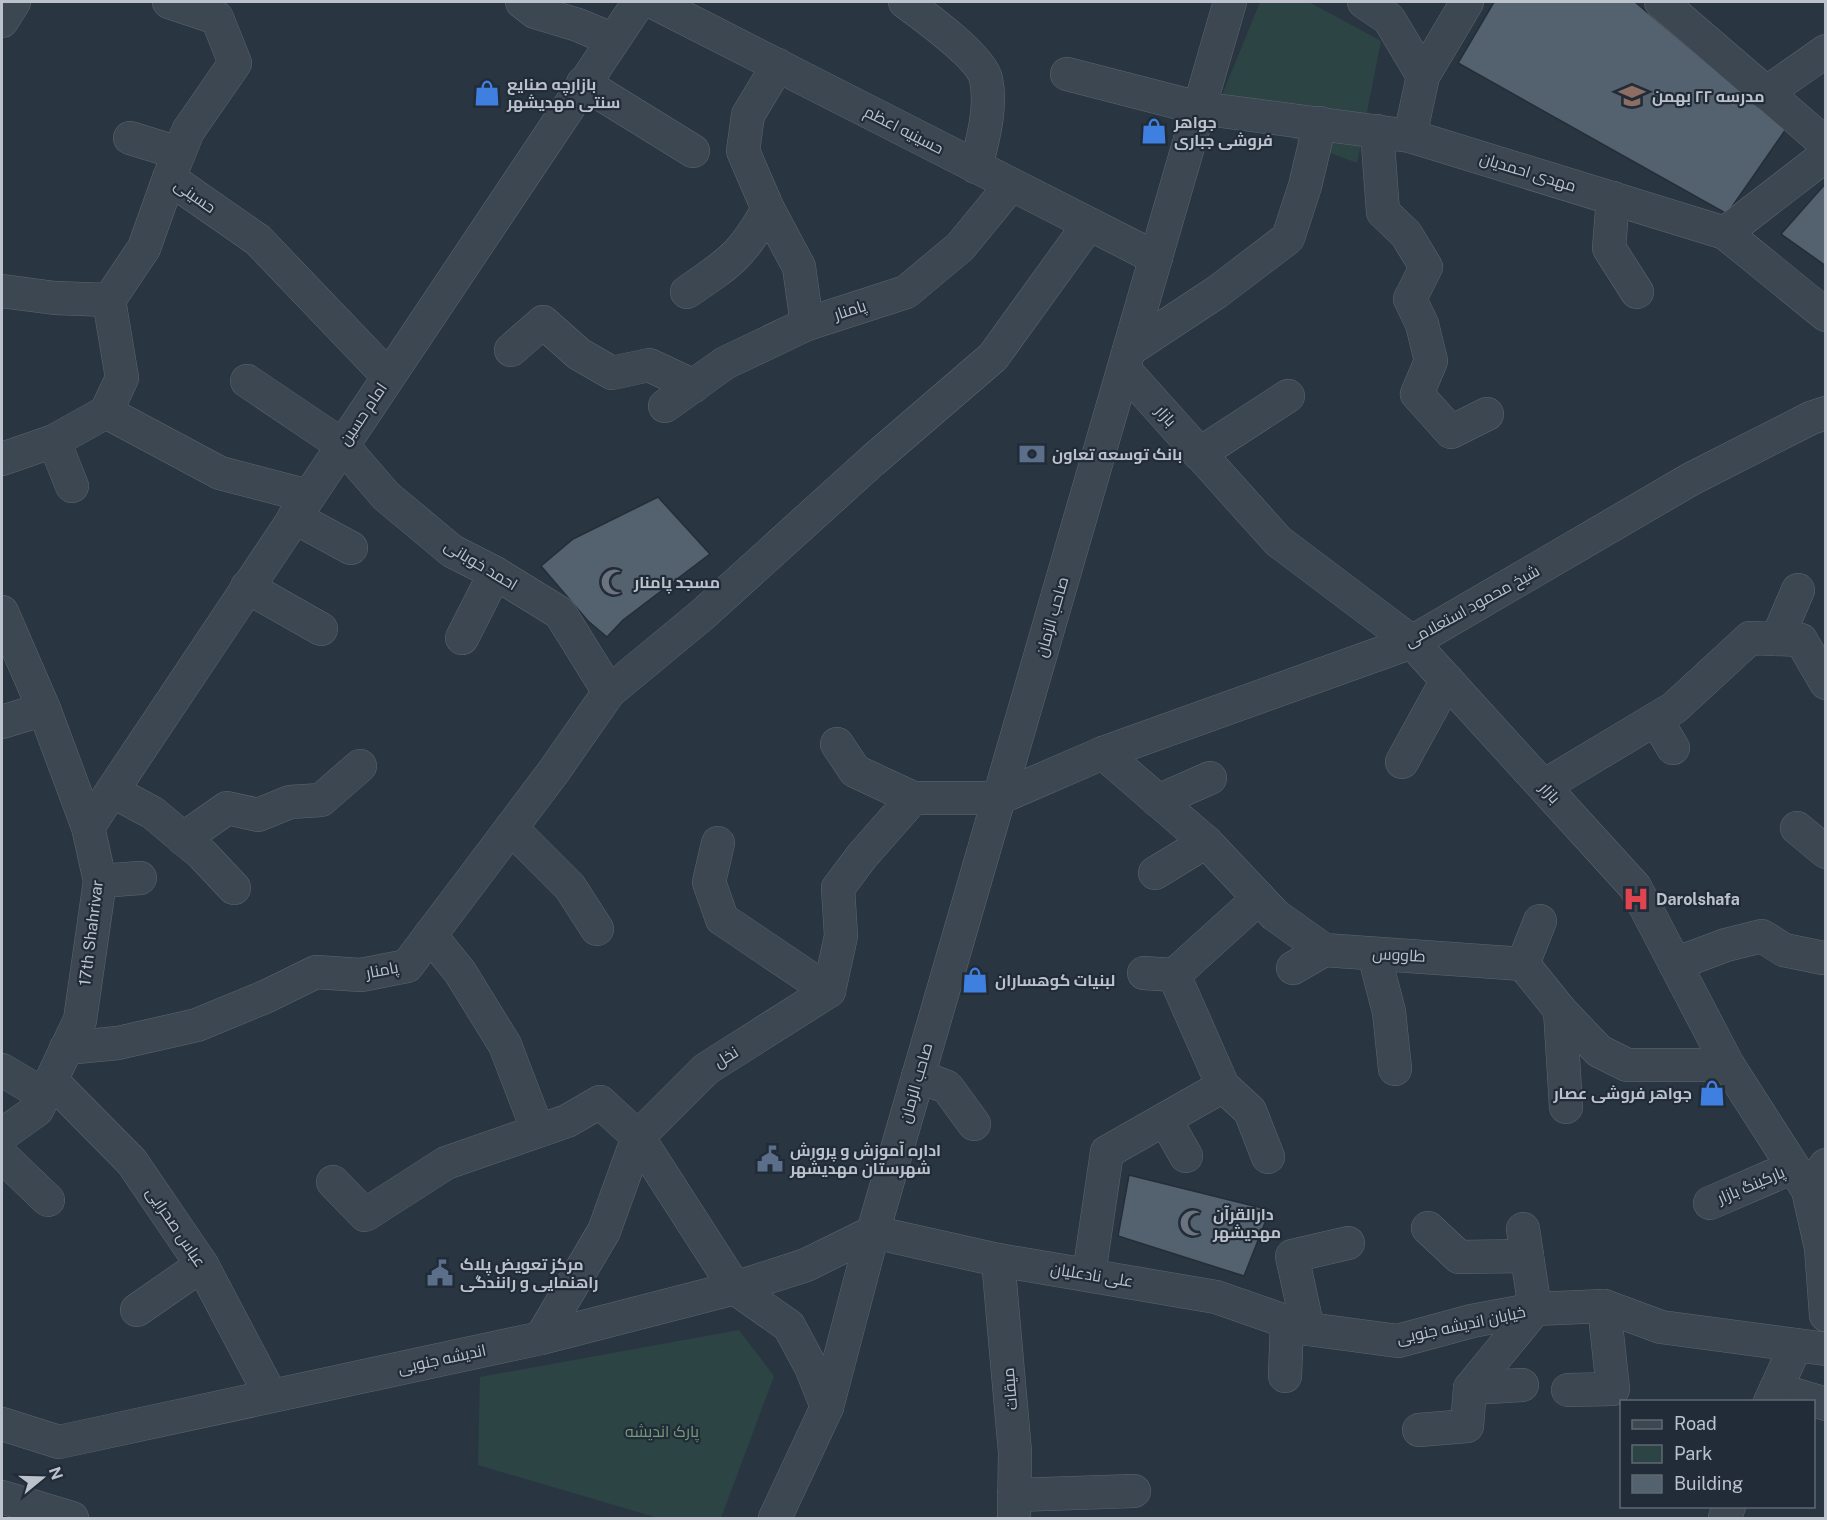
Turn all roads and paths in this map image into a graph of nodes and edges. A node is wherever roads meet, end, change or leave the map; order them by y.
1 (14, 2) edge
2 (169, 2) edge
3 (522, 2) edge
4 (639, 2) edge
5 (653, 2) edge
6 (905, 2) edge
7 (1230, 2) edge
8 (1364, 2) edge
9 (1467, 2) edge
10 (1665, 2) edge
11 (2, 21) edge
12 (612, 39) junction
13 (1826, 51) edge
14 (778, 65) junction
15 (1067, 74) dead end
16 (1423, 76) junction
17 (583, 83) junction
18 (1766, 93) junction
19 (1199, 108) junction
20 (1320, 123) junction
21 (1377, 131) junction
22 (1410, 136) junction
23 (130, 138) dead end
24 (1826, 144) edge
25 (693, 151) dead end
26 (1826, 155) edge
27 (174, 166) junction
28 (976, 167) junction
29 (1011, 185) junction
30 (1612, 198) junction
31 (768, 209) junction
32 (1089, 224) junction
33 (1725, 233) junction
34 (1156, 258) junction
35 (2, 291) edge
36 (687, 292) dead end
37 (1637, 292) dead end
38 (109, 300) junction
39 (1826, 315) edge
40 (807, 324) junction
41 (511, 350) dead end
42 (1126, 360) junction
43 (387, 376) junction
44 (247, 381) dead end
45 (694, 386) junction
46 (1288, 396) dead end
47 (665, 406) dead end
48 (106, 412) junction
49 (1826, 413) edge
50 (1487, 414) dead end
51 (54, 441) junction
52 (342, 445) junction
53 (1199, 454) junction
54 (2, 459) edge
55 (72, 486) dead end
56 (301, 506) junction
57 (351, 548) dead end
58 (495, 573) junction
59 (247, 587) junction
60 (1798, 590) dead end
61 (2, 612) edge
62 (321, 629) dead end
63 (462, 638) dead end
64 (1777, 639) junction
65 (1412, 642) junction
66 (1447, 680) junction
67 (1826, 683) edge
68 (609, 692) junction
69 (44, 709) junction
70 (1656, 719) junction
71 (2, 722) edge
72 (837, 744) dead end
73 (1673, 748) dead end
74 (1103, 753) junction
75 (1402, 762) dead end
76 (360, 766) dead end
77 (1210, 778) dead end
78 (1544, 786) junction
79 (112, 791) junction
80 (913, 798) junction
81 (999, 798) junction
82 (1158, 801) junction
83 (88, 827) junction
84 (511, 828) junction
85 (1797, 828) dead end
86 (183, 839) junction
87 (1206, 842) junction
88 (718, 843) dead end
89 (1820, 861) edge
90 (1155, 873) dead end
91 (140, 878) dead end
92 (100, 882) junction
93 (234, 888) dead end
94 (1259, 898) junction
95 (1540, 921) dead end
96 (597, 929) dead end
97 (430, 935) junction
98 (1324, 950) junction
99 (1374, 954) junction
100 (1823, 958) dead end
101 (1523, 964) junction
102 (1675, 964) junction
103 (1293, 968) dead end
104 (829, 991) junction
105 (1560, 1010) junction
106 (66, 1048) junction
107 (1728, 1065) junction
108 (1395, 1069) dead end
109 (2, 1070) edge
110 (918, 1076) junction
111 (1223, 1086) junction
112 (48, 1087) junction
113 (1566, 1107) dead end
114 (1165, 1119) junction
115 (974, 1124) dead end
116 (538, 1131) junction
117 (2, 1135) edge
118 (638, 1137) junction
119 (2, 1156) edge
120 (1186, 1156) dead end
121 (1268, 1157) dead end
122 (1809, 1174) edge
123 (333, 1182) dead end
124 (48, 1200) dead end
125 (1710, 1203) dead end
126 (1428, 1228) dead end
127 (873, 1232) junction
128 (1348, 1243) dead end
129 (998, 1260) junction
130 (202, 1265) junction
131 (1089, 1274) junction
132 (735, 1288) junction
133 (1604, 1306) junction
134 (1535, 1309) junction
135 (136, 1310) dead end
136 (1826, 1315) edge
137 (1297, 1326) junction
138 (541, 1338) junction
139 (1811, 1347) edge
140 (1285, 1376) dead end
141 (1522, 1385) dead end
142 (1470, 1388) junction
143 (1568, 1390) dead end
144 (1773, 1395) edge
145 (271, 1396) junction
146 (1802, 1400) edge
147 (827, 1407) junction
148 (2, 1424) edge
149 (1419, 1430) dead end
150 (1134, 1491) dead end
151 (2, 1497) edge
152 (1014, 1507) edge
153 (72, 1518) edge
154 (775, 1518) edge

1 - 11 street
2 - 27 street, حسینی
3 - 12 street
4 - 12 street, امام حسین
5 - 14 street, حسینیه اعظم
6 - 28 street
7 - 19 street, صاحب الزمان
8 - 16 street
9 - 16 street
10 - 18 street
12 - 17 street, امام حسین
13 - 18 street
14 - 28 street, حسینیه اعظم
14 - 31 street
15 - 19 street, مهدی احمدیان
16 - 22 street
17 - 25 street
17 - 43 street, امام حسین
18 - 24 street
19 - 20 street, مهدی احمدیان
19 - 34 street, صاحب الزمان
20 - 21 street, مهدی احمدیان
20 - 42 street
21 - 22 street, مهدی احمدیان
21 - 50 street
22 - 30 street, مهدی احمدیان
23 - 27 street
26 - 33 street
27 - 38 street
27 - 43 street, حسینی
28 - 29 street, حسینیه اعظم
29 - 32 street, حسینیه اعظم
29 - 40 street, پامنار
30 - 33 street, مهدی احمدیان
30 - 37 street
31 - 36 street
31 - 40 street
32 - 34 street, حسینیه اعظم
32 - 68 street, پامنار
33 - 39 street, مهدی احمدیان
34 - 42 street, صاحب الزمان
35 - 38 street
38 - 48 street
40 - 45 street, پامنار
41 - 45 street
42 - 53 street, بازار
42 - 81 street, صاحب الزمان
43 - 52 street, امام حسین
44 - 52 street, احمد خوبانی
45 - 47 street, پامنار
46 - 53 street
48 - 51 street
48 - 56 street
49 - 65 street, شیخ محمود استعلامی
51 - 54 street
51 - 55 street
52 - 56 street, امام حسین
52 - 58 street, احمد خوبانی
53 - 65 street, بازار
56 - 57 street
56 - 59 street, امام حسین
58 - 63 street
58 - 68 street, احمد خوبانی
59 - 62 street
59 - 79 street, امام حسین
60 - 64 street
61 - 69 street, 17th Shahrivar
64 - 67 street
64 - 70 street
65 - 66 street, بازار
65 - 74 street, شیخ محمود استعلامی
66 - 75 street
66 - 78 street, بازار
68 - 84 street, پامنار
69 - 71 street
69 - 83 street, 17th Shahrivar
70 - 73 street
70 - 78 street
72 - 80 street
74 - 81 street, شیخ محمود استعلامی
74 - 82 street
76 - 86 street
77 - 82 street
78 - 102 street, بازار
79 - 83 street, امام حسین
79 - 86 street
80 - 81 street
80 - 104 street
81 - 110 street, صاحب الزمان
82 - 87 street
83 - 92 street, 17th Shahrivar
84 - 96 street
84 - 97 street, پامنار
85 - 89 street
86 - 93 street
87 - 90 street
87 - 94 street
88 - 104 street
91 - 92 street
92 - 106 street, 17th Shahrivar
94 - 98 street
94 - 111 street
95 - 101 street
97 - 106 street, پامنار
97 - 116 street
98 - 99 street, طاووس
98 - 103 street
99 - 101 street, طاووس
99 - 108 street
100 - 102 street
101 - 105 street
102 - 107 street, بازار
104 - 118 street, نخل
105 - 107 street
105 - 113 street
106 - 112 street, 17th Shahrivar
107 - 122 street, بازار
109 - 112 street, عباس صحرایی
110 - 115 street
110 - 127 street, صاحب الزمان
111 - 114 street
111 - 121 street
112 - 117 street, 17th Shahrivar
112 - 130 street, عباس صحرایی
114 - 120 street
114 - 131 street
116 - 118 street
116 - 123 street
118 - 132 street
118 - 138 street, نخل
119 - 124 street
122 - 125 street, پارکینگ بازار
122 - 136 street, بازار
126 - 134 street
127 - 129 street, علی نادعلیان
127 - 132 street, اندیشه جنوبی
127 - 147 street, صاحب الزمان
128 - 137 street
129 - 131 street, علی نادعلیان
129 - 152 street, میقات
130 - 135 street
130 - 145 street, عباس صحرایی
131 - 137 street, علی نادعلیان
132 - 138 street, اندیشه جنوبی
132 - 147 street
133 - 134 street, خیابان اندیشه جنوبی
133 - 139 street, خیابان اندیشه جنوبی
133 - 143 street
134 - 137 street, خیابان اندیشه جنوبی
134 - 142 street
137 - 140 street
138 - 145 street, اندیشه جنوبی
139 - 144 street
141 - 142 street
142 - 149 street
144 - 146 street
145 - 148 street, اندیشه جنوبی
147 - 154 street, صاحب الزمان
150 - 152 street
151 - 153 street

